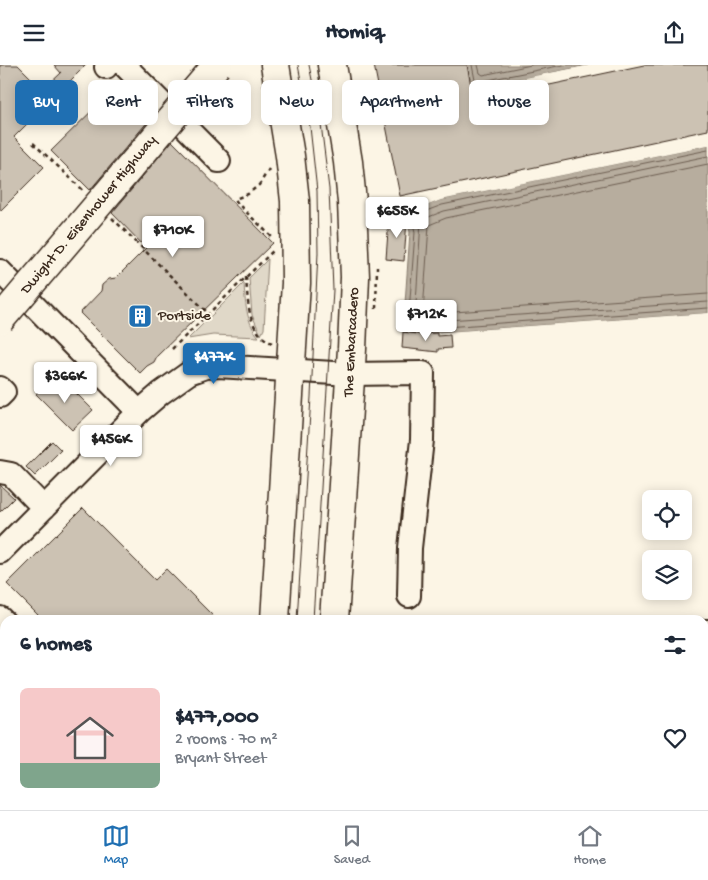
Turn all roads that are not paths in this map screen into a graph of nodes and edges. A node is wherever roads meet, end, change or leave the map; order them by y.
1 (207, 65) edge
2 (217, 65) edge
3 (275, 65) edge
4 (332, 65) edge
5 (112, 66) edge
6 (219, 161) dead end
7 (0, 271) edge
8 (0, 308) edge
9 (0, 320) edge
10 (290, 370) junction
11 (350, 374) junction
12 (0, 387) edge
13 (0, 397) edge
14 (139, 412) junction
15 (0, 472) edge
16 (44, 508) junction
17 (0, 552) edge
18 (409, 595) dead end
19 (275, 615) edge
20 (334, 615) edge

1 - 8 main road, Dwight D. Eisenhower Highway
2 - 9 main road, Dwight D. Eisenhower Highway, bridge
3 - 10 main road
4 - 11 main road, The Embarcadero
5 - 6 street
7 - 14 street
10 - 11 street
10 - 14 street
10 - 19 main road
11 - 18 street
11 - 20 main road, The Embarcadero
12 - 13 street
14 - 16 street
15 - 16 street
16 - 17 street

